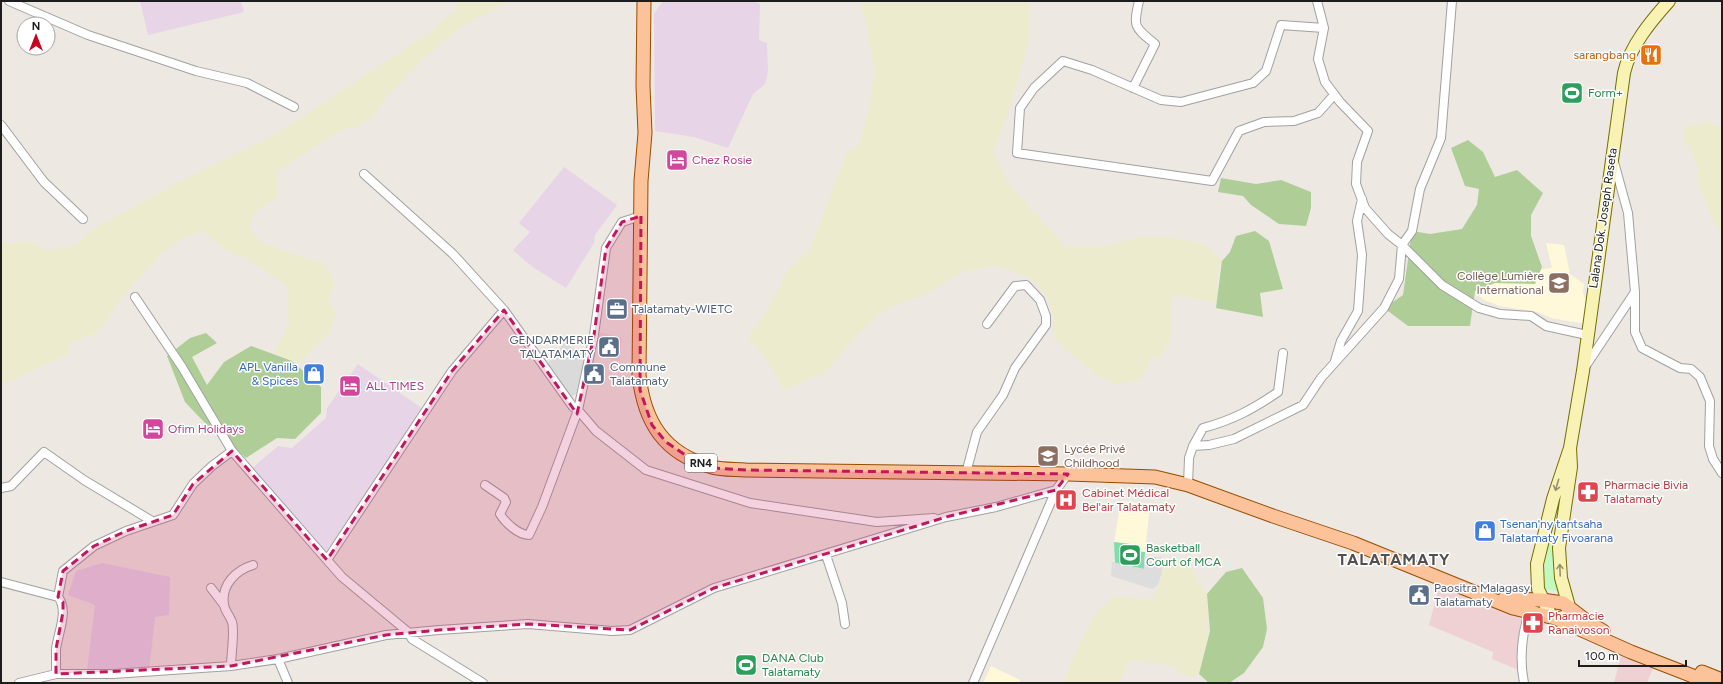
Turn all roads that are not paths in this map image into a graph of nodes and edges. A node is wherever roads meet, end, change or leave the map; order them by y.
1 (9, 1) edge
2 (644, 1) edge
3 (1139, 1) edge
4 (1317, 1) edge
5 (1452, 1) edge
6 (1669, 1) edge
7 (1324, 28) junction
8 (1133, 88) junction
9 (1334, 95) junction
10 (294, 107) dead end
11 (1, 125) edge
12 (4, 135) edge
13 (1612, 153) junction
14 (364, 174) dead end
15 (1362, 199) junction
16 (641, 216) junction
17 (83, 219) dead end
18 (1402, 245) junction
19 (1635, 292) junction
20 (135, 298) dead end
21 (504, 310) junction
22 (987, 324) dead end
23 (1587, 335) junction
24 (1283, 353) dead end
25 (1334, 364) junction
26 (1582, 371) junction
27 (578, 410) junction
28 (1193, 446) junction
29 (1570, 448) junction
30 (232, 451) junction
31 (966, 473) junction
32 (1722, 473) edge
33 (1068, 474) junction
34 (1188, 484) junction
35 (485, 485) dead end
36 (1, 488) edge
37 (1056, 490) junction
38 (946, 517) junction
39 (152, 521) junction
40 (1560, 538) junction
41 (1543, 539) junction
42 (826, 555) junction
43 (327, 560) junction
44 (253, 565) dead end
45 (1, 582) edge
46 (211, 588) dead end
47 (58, 596) junction
48 (1535, 600) junction
49 (224, 605) junction
50 (1570, 607) junction
51 (1555, 618) junction
52 (845, 624) dead end
53 (408, 632) junction
54 (278, 659) junction
55 (231, 666) junction
56 (56, 674) junction
57 (1722, 680) edge
58 (19, 683) edge
59 (288, 683) edge
60 (483, 683) edge
61 (973, 683) edge
62 (1524, 683) edge
63 (1710, 683) edge

1 - 10 street
2 - 16 main road, RN4
3 - 8 street
4 - 7 street
5 - 18 street
6 - 13 main road, Lalana Dok. Joseph Raseta
7 - 8 street
7 - 9 street
8 - 9 street
9 - 15 street
11 - 12 street
12 - 17 street
13 - 19 street
13 - 23 main road, Lalana Dok. Joseph Raseta
14 - 21 street
15 - 18 street
15 - 25 street
16 - 27 street
16 - 31 main road, RN4
18 - 23 street
18 - 25 street
19 - 26 street
19 - 32 street
20 - 30 street
21 - 27 street
21 - 43 street
22 - 31 street
23 - 26 main road, Lalana Dok. Joseph Raseta
24 - 28 street
25 - 28 street
26 - 29 main road, Lalana Dok. Joseph Raseta
27 - 35 street
27 - 38 street
28 - 34 street
29 - 40 main road
29 -> 41 main road
30 - 39 street
30 - 43 street
31 - 33 main road, RN4
33 - 34 main road, RN4
33 - 37 street
34 - 48 main road
36 - 39 street
37 - 38 street
37 - 61 street
38 - 42 street
39 - 47 street
40 - 41 main road
50 -> 40 main road
41 - 48 main road
42 - 52 street
42 - 53 street
43 - 53 street
44 - 49 street
45 - 47 street
46 - 49 street
47 - 56 street
48 - 50 main road
48 - 51 main road
48 - 62 street
49 - 55 street
50 - 51 main road
50 - 57 main road
51 - 63 main road
53 - 54 street
53 - 60 street
54 - 55 street
54 - 59 street
55 - 56 street
56 - 58 street

